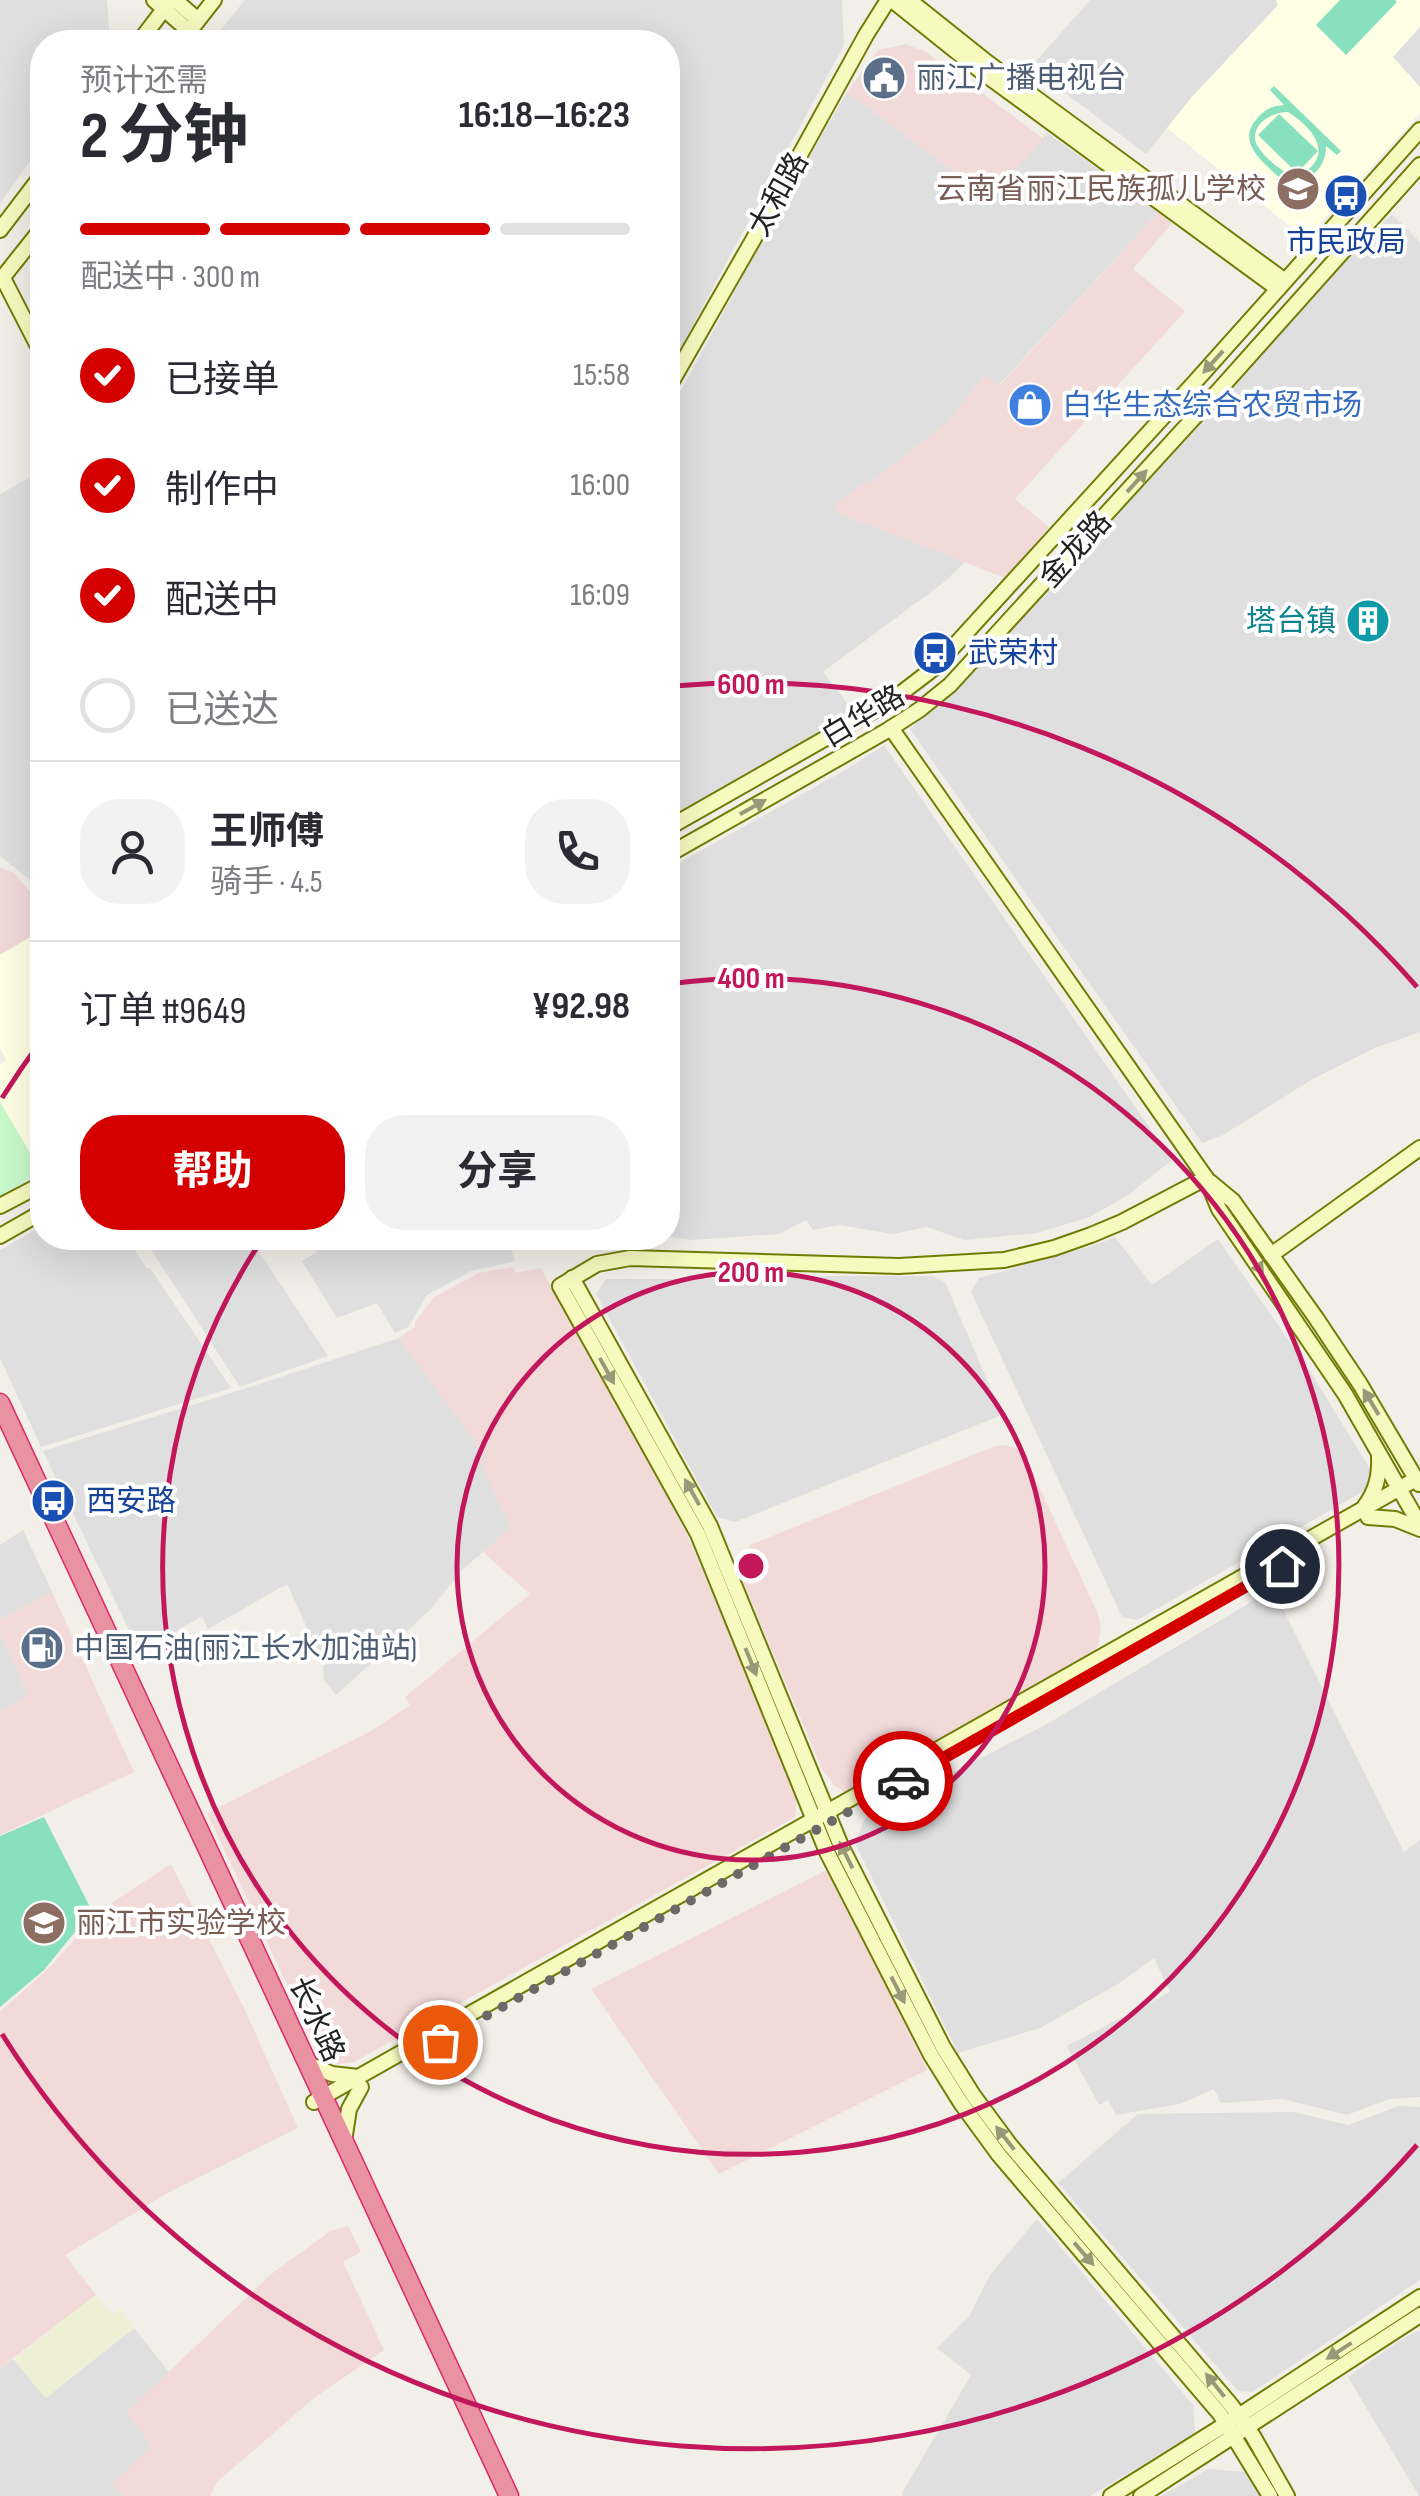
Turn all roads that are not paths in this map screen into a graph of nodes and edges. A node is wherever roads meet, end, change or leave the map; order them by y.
1 (214, 0) edge
2 (890, 0) edge
3 (909, 0) edge
4 (166, 2) edge
5 (147, 30) edge
6 (188, 30) edge
7 (192, 30) edge
8 (1420, 130) edge
9 (1420, 165) edge
10 (30, 191) edge
11 (0, 230) edge
12 (30, 244) edge
13 (2, 280) edge
14 (1281, 285) junction
15 (30, 332) edge
16 (680, 367) edge
17 (1029, 565) joint
18 (892, 728) junction
19 (680, 821) edge
20 (680, 848) edge
21 (1420, 1148) edge
22 (1206, 1178) junction
23 (30, 1190) edge
24 (0, 1206) edge
25 (30, 1219) edge
26 (0, 1236) edge
27 (1271, 1256) junction
28 (0, 1403) edge
29 (0, 1429) edge
30 (1376, 1446) junction
31 (1419, 1484) edge
32 (1402, 1492) junction
33 (1365, 1513) junction
34 (1420, 1527) edge
35 (823, 1820) junction
36 (308, 2064) junction
37 (360, 2082) junction
38 (320, 2104) junction
39 (344, 2142) junction
40 (1420, 2296) edge
41 (1420, 2315) edge
42 (1237, 2426) junction
43 (497, 2496) edge
44 (509, 2496) edge
45 (1112, 2496) edge
46 (1141, 2496) edge
47 (1270, 2496) edge
48 (1287, 2496) edge

1 - 7 street
2 - 14 street
2 - 16 street, 太和路
3 - 14 street
4 - 5 street
4 - 6 street
8 - 14 street, 金龙路
18 -> 9 street, 金龙路
10 - 11 street
12 - 13 street
13 - 15 street
14 -> 17 street, 金龙路
17 - 19 street, 白华路
20 -> 18 street, 金龙路
18 - 22 street
21 - 27 street
22 - 27 street
22 -> 30 street
22 - 35 street
23 - 24 street
25 - 26 street
31 -> 27 street
28 - 36 highway, 长水路
29 - 38 highway, 长水路
30 - 32 street
30 - 33 street
31 - 32 street
32 - 33 street
32 - 34 street
33 - 34 street
33 - 35 street
35 - 37 street
35 - 42 street
36 - 37 street
36 - 38 highway, 长水路
37 - 38 street
37 - 39 street
38 - 39 highway, 长水路
38 - 43 highway, 长水路
39 - 44 highway, 长水路
40 -> 42 street
41 - 42 street
42 - 45 street
42 - 46 street
42 - 47 street
42 - 48 street

